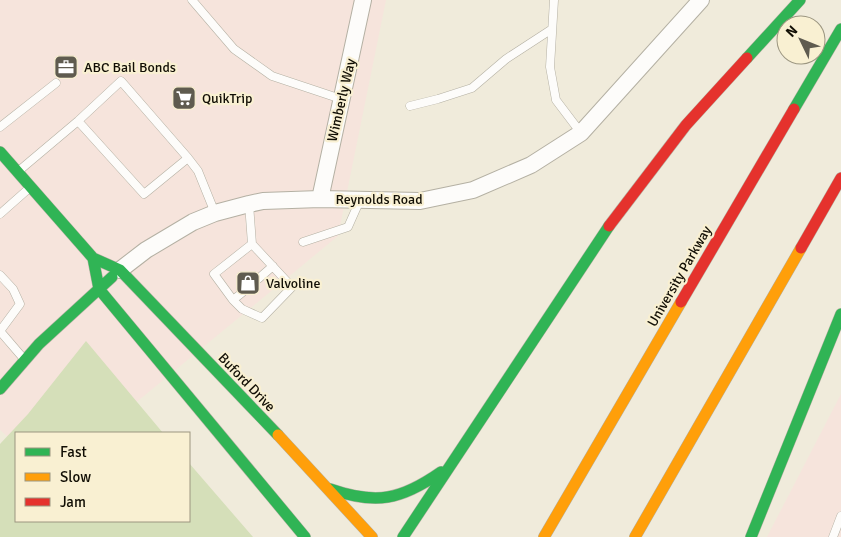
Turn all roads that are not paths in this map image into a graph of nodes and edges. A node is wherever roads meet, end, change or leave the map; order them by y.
1 (192, 0) edge
2 (363, 0) edge
3 (554, 0) edge
4 (701, 0) edge
5 (800, 0) edge
6 (552, 29) junction
7 (841, 29) edge
8 (56, 83) dead end
9 (341, 99) junction
10 (410, 106) dead end
11 (78, 121) junction
12 (0, 127) edge
13 (581, 133) junction
14 (0, 152) edge
15 (188, 158) junction
16 (17, 172) junction
17 (841, 178) edge
18 (30, 187) junction
19 (320, 200) junction
20 (360, 200) junction
21 (249, 204) junction
22 (215, 213) junction
23 (0, 214) edge
24 (303, 242) dead end
25 (252, 244) junction
26 (93, 258) junction
27 (273, 266) junction
28 (120, 270) junction
29 (0, 276) edge
30 (258, 279) dead end
31 (99, 288) junction
32 (243, 292) dead end
33 (233, 300) junction
34 (841, 314) edge
35 (0, 331) edge
36 (24, 359) junction
37 (0, 389) edge
38 (451, 466) junction
39 (330, 490) junction
40 (841, 516) edge
41 (305, 537) edge
42 (372, 537) edge
43 (403, 537) edge
44 (544, 537) edge
45 (635, 537) edge
46 (752, 537) edge
47 (833, 537) edge

1 - 9 lane
2 - 9 street, Wimberly Way
3 - 6 lane
4 - 13 street, Reynolds Road
5 - 38 main road
6 - 10 lane
6 - 13 lane
7 - 44 main road, University Parkway
8 - 12 lane
9 - 19 street, Wimberly Way
11 - 15 lane
11 - 15 lane
11 - 16 lane
13 - 20 street, Reynolds Road
14 - 16 main road, Buford Drive
15 - 22 lane
16 - 18 main road, Buford Drive
17 - 45 main road
18 - 23 lane
18 - 26 main road, Buford Drive
19 - 20 street, Reynolds Road
19 - 21 street, Reynolds Road
20 - 24 lane
21 - 22 street, Reynolds Road
21 - 25 lane
22 - 28 street, Reynolds Road
25 - 27 lane
25 - 33 lane
26 - 28 main road, Buford Drive
26 - 31 main road
27 - 30 lane
27 - 33 lane
28 - 31 main road
28 - 39 main road, Buford Drive
29 - 35 lane
31 - 36 main road
31 - 41 main road
32 - 33 lane
34 - 46 main road
35 - 36 lane
36 - 37 main road
38 - 39 main road
38 - 43 main road
39 - 42 main road, Buford Drive
40 - 47 lane

